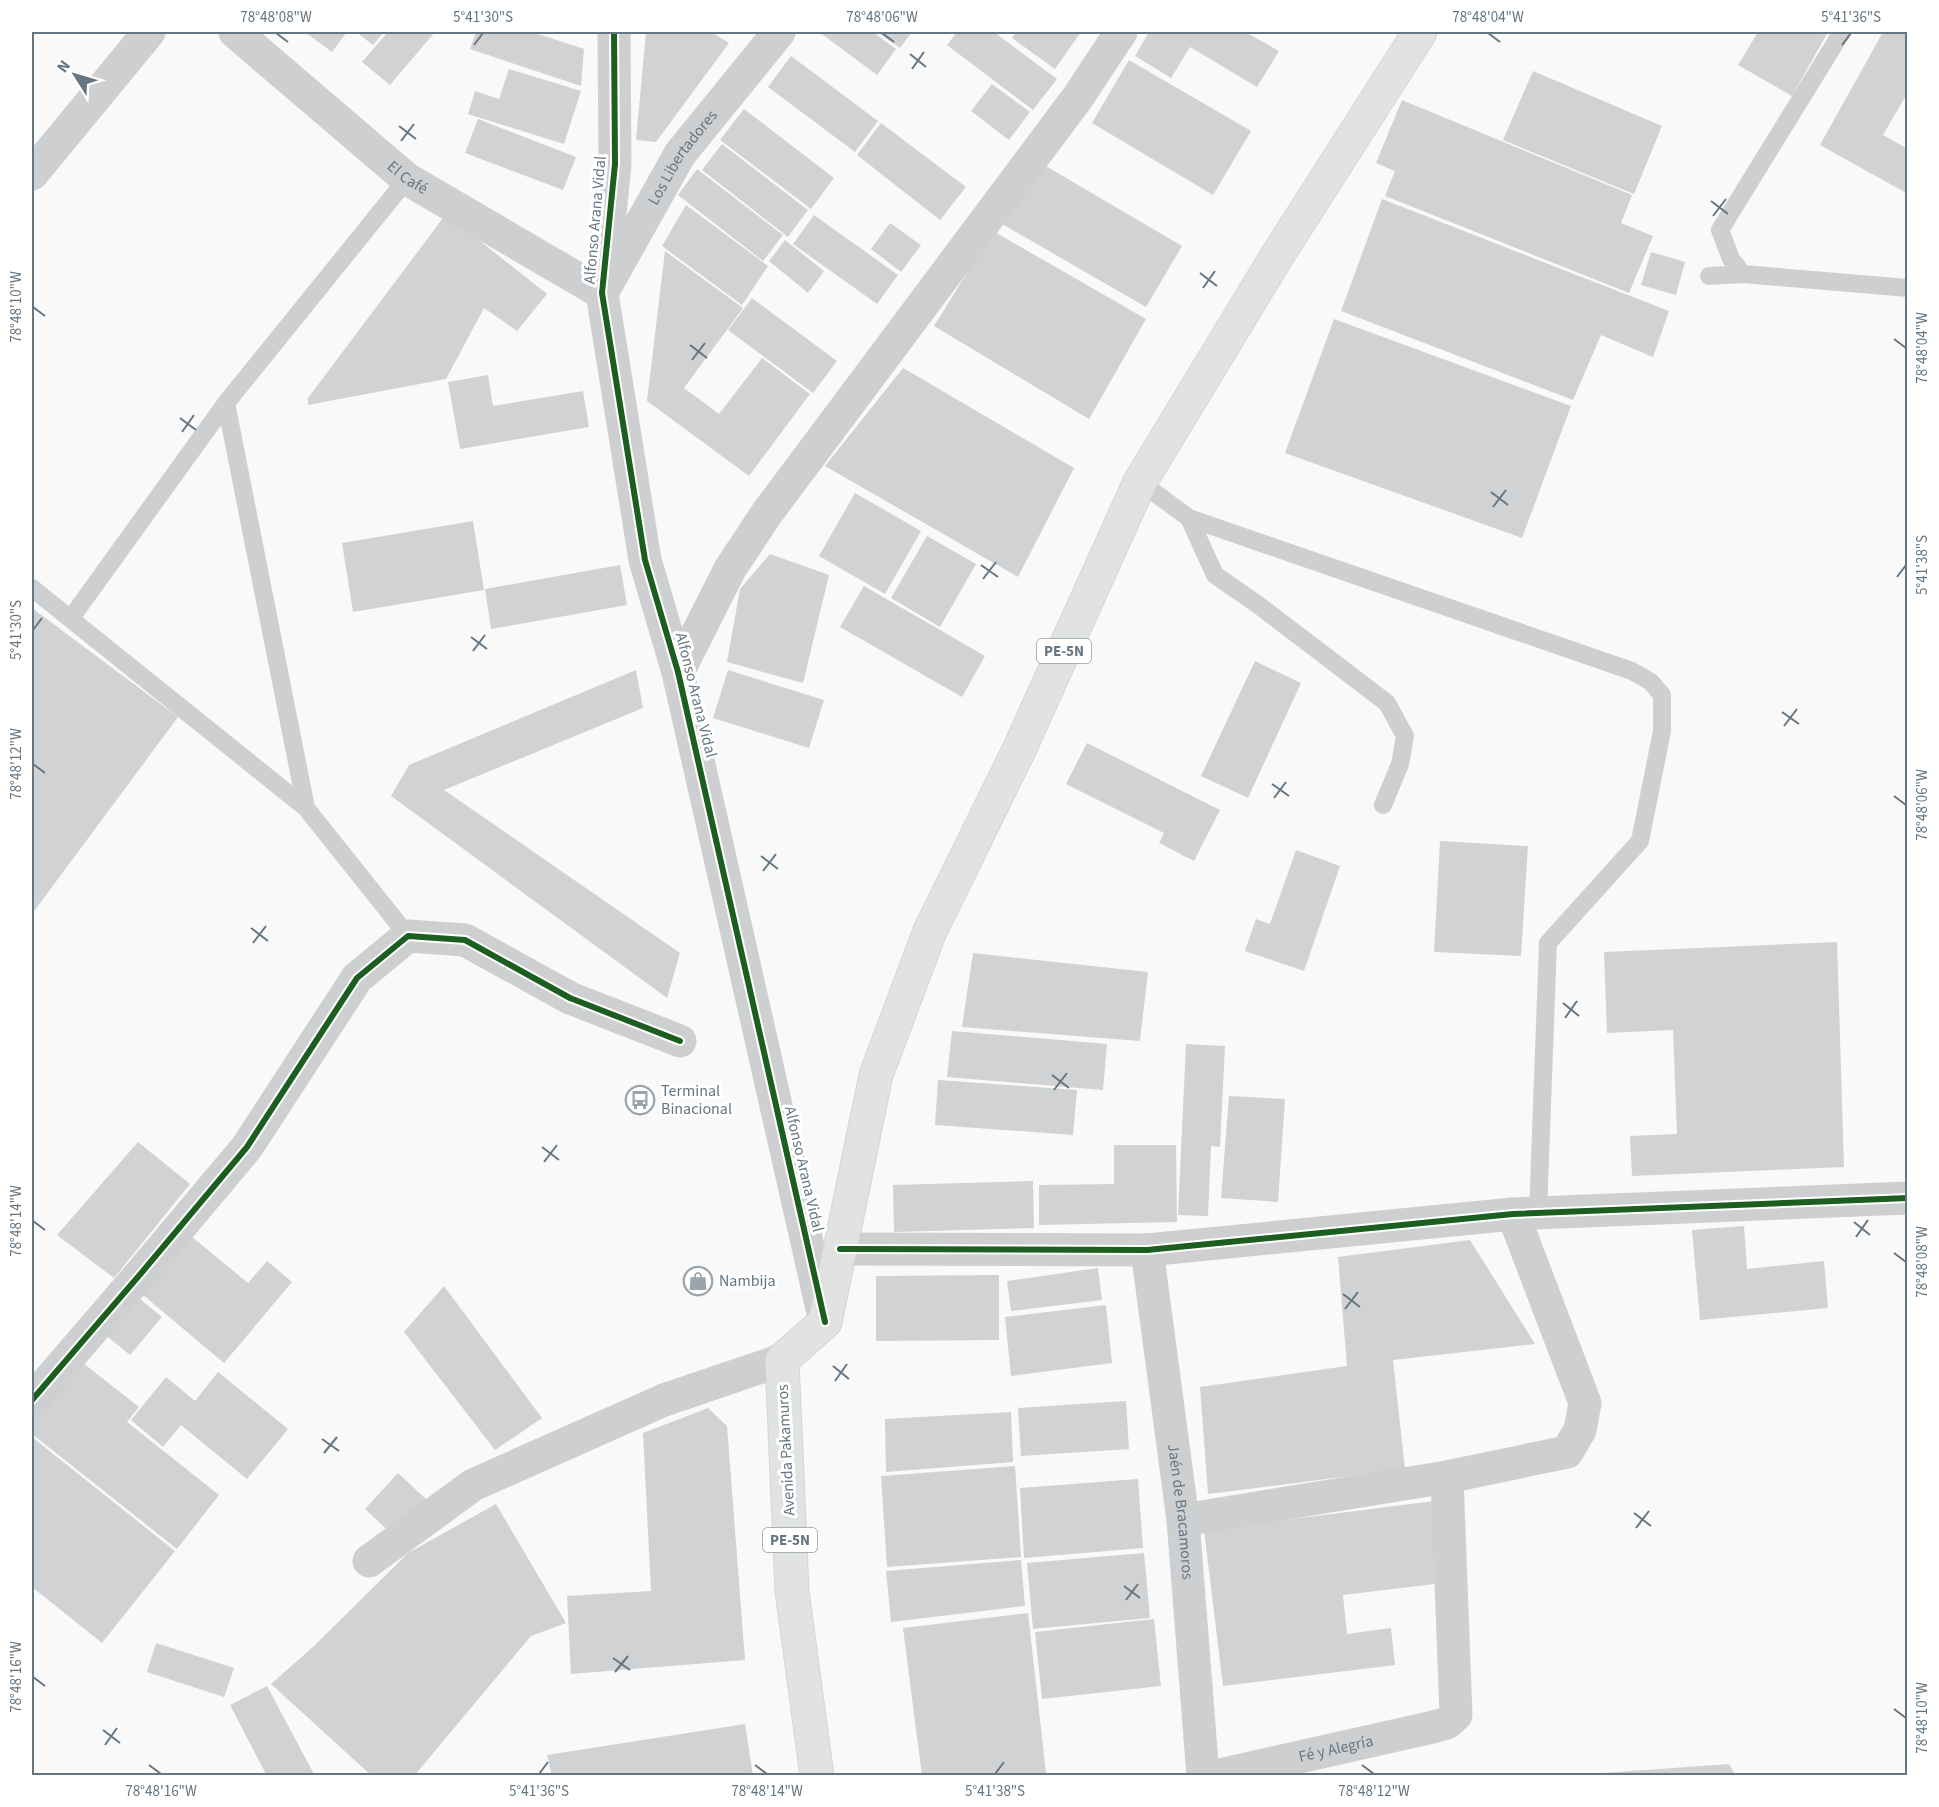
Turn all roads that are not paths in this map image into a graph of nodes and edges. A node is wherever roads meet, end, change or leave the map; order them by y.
1 (148, 32) edge
2 (235, 32) edge
3 (614, 32) edge
4 (778, 32) edge
5 (1121, 32) edge
6 (1420, 32) edge
7 (1842, 32) edge
8 (32, 174) edge
9 (407, 179) junction
10 (1743, 274) junction
11 (1709, 276) dead end
12 (1908, 288) edge
13 (602, 293) junction
14 (226, 403) junction
15 (1140, 482) junction
16 (1189, 518) junction
17 (32, 588) edge
18 (70, 618) junction
19 (678, 672) junction
20 (1383, 805) dead end
21 (306, 807) junction
22 (408, 936) junction
23 (680, 1041) dead end
24 (1908, 1198) edge
25 (1526, 1214) junction
26 (840, 1249) junction
27 (1147, 1250) junction
28 (825, 1322) junction
29 (782, 1360) junction
30 (32, 1399) edge
31 (1447, 1477) junction
32 (1183, 1520) junction
33 (369, 1561) dead end
34 (817, 1776) edge
35 (1203, 1776) edge
36 (1215, 1776) edge

1 - 8 street
2 - 9 street, El Café
3 - 13 street, Alfonso Arana Vidal
4 - 13 street, Los Libertadores
5 - 19 street
6 - 15 highway, PE-5N
7 - 10 lane
9 - 13 street, El Café
9 - 14 lane
10 - 11 lane
10 - 12 lane
13 - 19 street, Alfonso Arana Vidal
14 - 18 lane
14 - 21 lane
15 - 16 lane
15 - 26 highway, PE-5N
16 - 20 lane
16 - 25 lane
17 - 18 lane
18 - 21 lane
19 - 28 street, Alfonso Arana Vidal
21 - 22 lane
22 - 23 street
22 - 30 street
24 - 25 street
25 - 27 street
25 - 31 street
26 - 27 street
26 - 28 highway, PE-5N
27 - 32 street, Jaén de Bracamoros
28 - 29 highway, Avenida Pakamuros
29 - 33 street
29 - 34 highway, Avenida Pakamuros / PE-5N
31 - 32 street
31 - 36 street, Fé y Alegría
32 - 35 street, Jaén de Bracamoros

